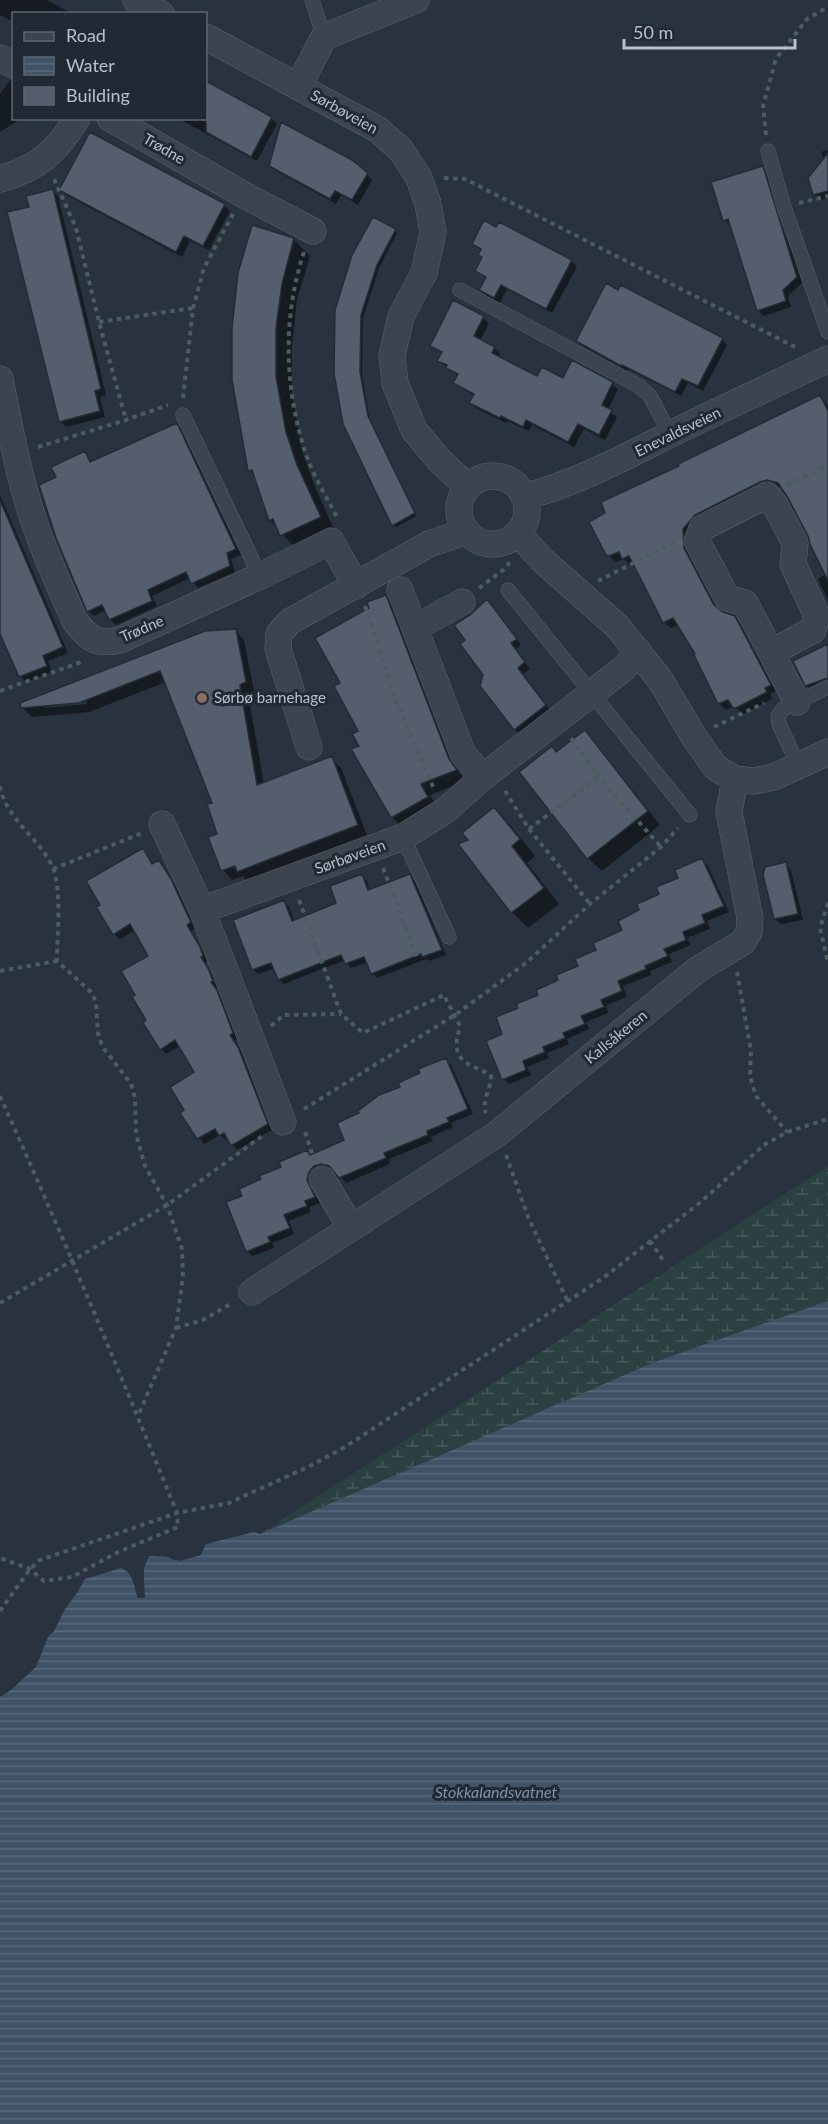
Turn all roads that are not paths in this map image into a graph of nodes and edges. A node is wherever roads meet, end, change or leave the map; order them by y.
1 (312, 0) edge
2 (416, 0) edge
3 (324, 37) junction
4 (207, 38) edge
5 (298, 87) junction
6 (76, 120) edge
7 (113, 120) edge
8 (768, 151) road end
9 (0, 180) edge
10 (313, 231) road end
11 (460, 290) dead end
12 (828, 332) edge
13 (825, 360) edge
14 (0, 380) edge
15 (183, 416) road end
16 (670, 434) junction
17 (468, 487) junction
18 (524, 497) junction
19 (466, 531) junction
20 (518, 533) junction
21 (260, 576) junction
22 (356, 586) junction
23 (400, 590) dead end
24 (508, 590) dead end
25 (462, 602) road end
26 (415, 628) junction
27 (639, 652) junction
28 (772, 652) junction
29 (828, 687) edge
30 (592, 694) junction
31 (794, 696) junction
32 (309, 747) dead end
33 (828, 752) edge
34 (799, 767) junction
35 (483, 777) junction
36 (735, 779) junction
37 (690, 815) road end
38 (162, 824) road end
39 (404, 837) junction
40 (202, 910) junction
41 (449, 937) dead end
42 (290, 1117) road end
43 (322, 1179) road end
44 (351, 1228) junction
45 (252, 1292) road end

1 - 3 lane
2 - 3 street
3 - 5 street
4 - 5 street, Sørbøveien
5 - 17 street, Sørbøveien
6 - 9 street
7 - 10 street, Trødne
8 - 12 lane
11 - 16 lane
13 - 16 street, Enevaldsveien
14 - 21 street, Trødne
15 - 21 lane
16 - 18 street, Enevaldsveien
17 - 18 street
17 - 19 street
18 - 20 street
19 - 20 street
19 - 22 street
20 - 27 street
21 - 22 street, Trødne
22 - 32 street
23 - 26 street
24 - 30 lane
25 - 26 street
26 - 35 street
27 - 30 street, Sørbøveien
27 - 36 street
28 - 28 street
28 - 31 street
29 - 31 lane
30 - 35 street, Sørbøveien
30 - 37 lane
31 - 34 lane
33 - 34 street
34 - 36 street
35 - 39 street, Sørbøveien
36 - 44 street, Kallsåkeren
38 - 40 street
39 - 40 street, Sørbøveien
39 - 41 lane
40 - 42 street
43 - 44 street
44 - 45 street, Kallsåkeren

